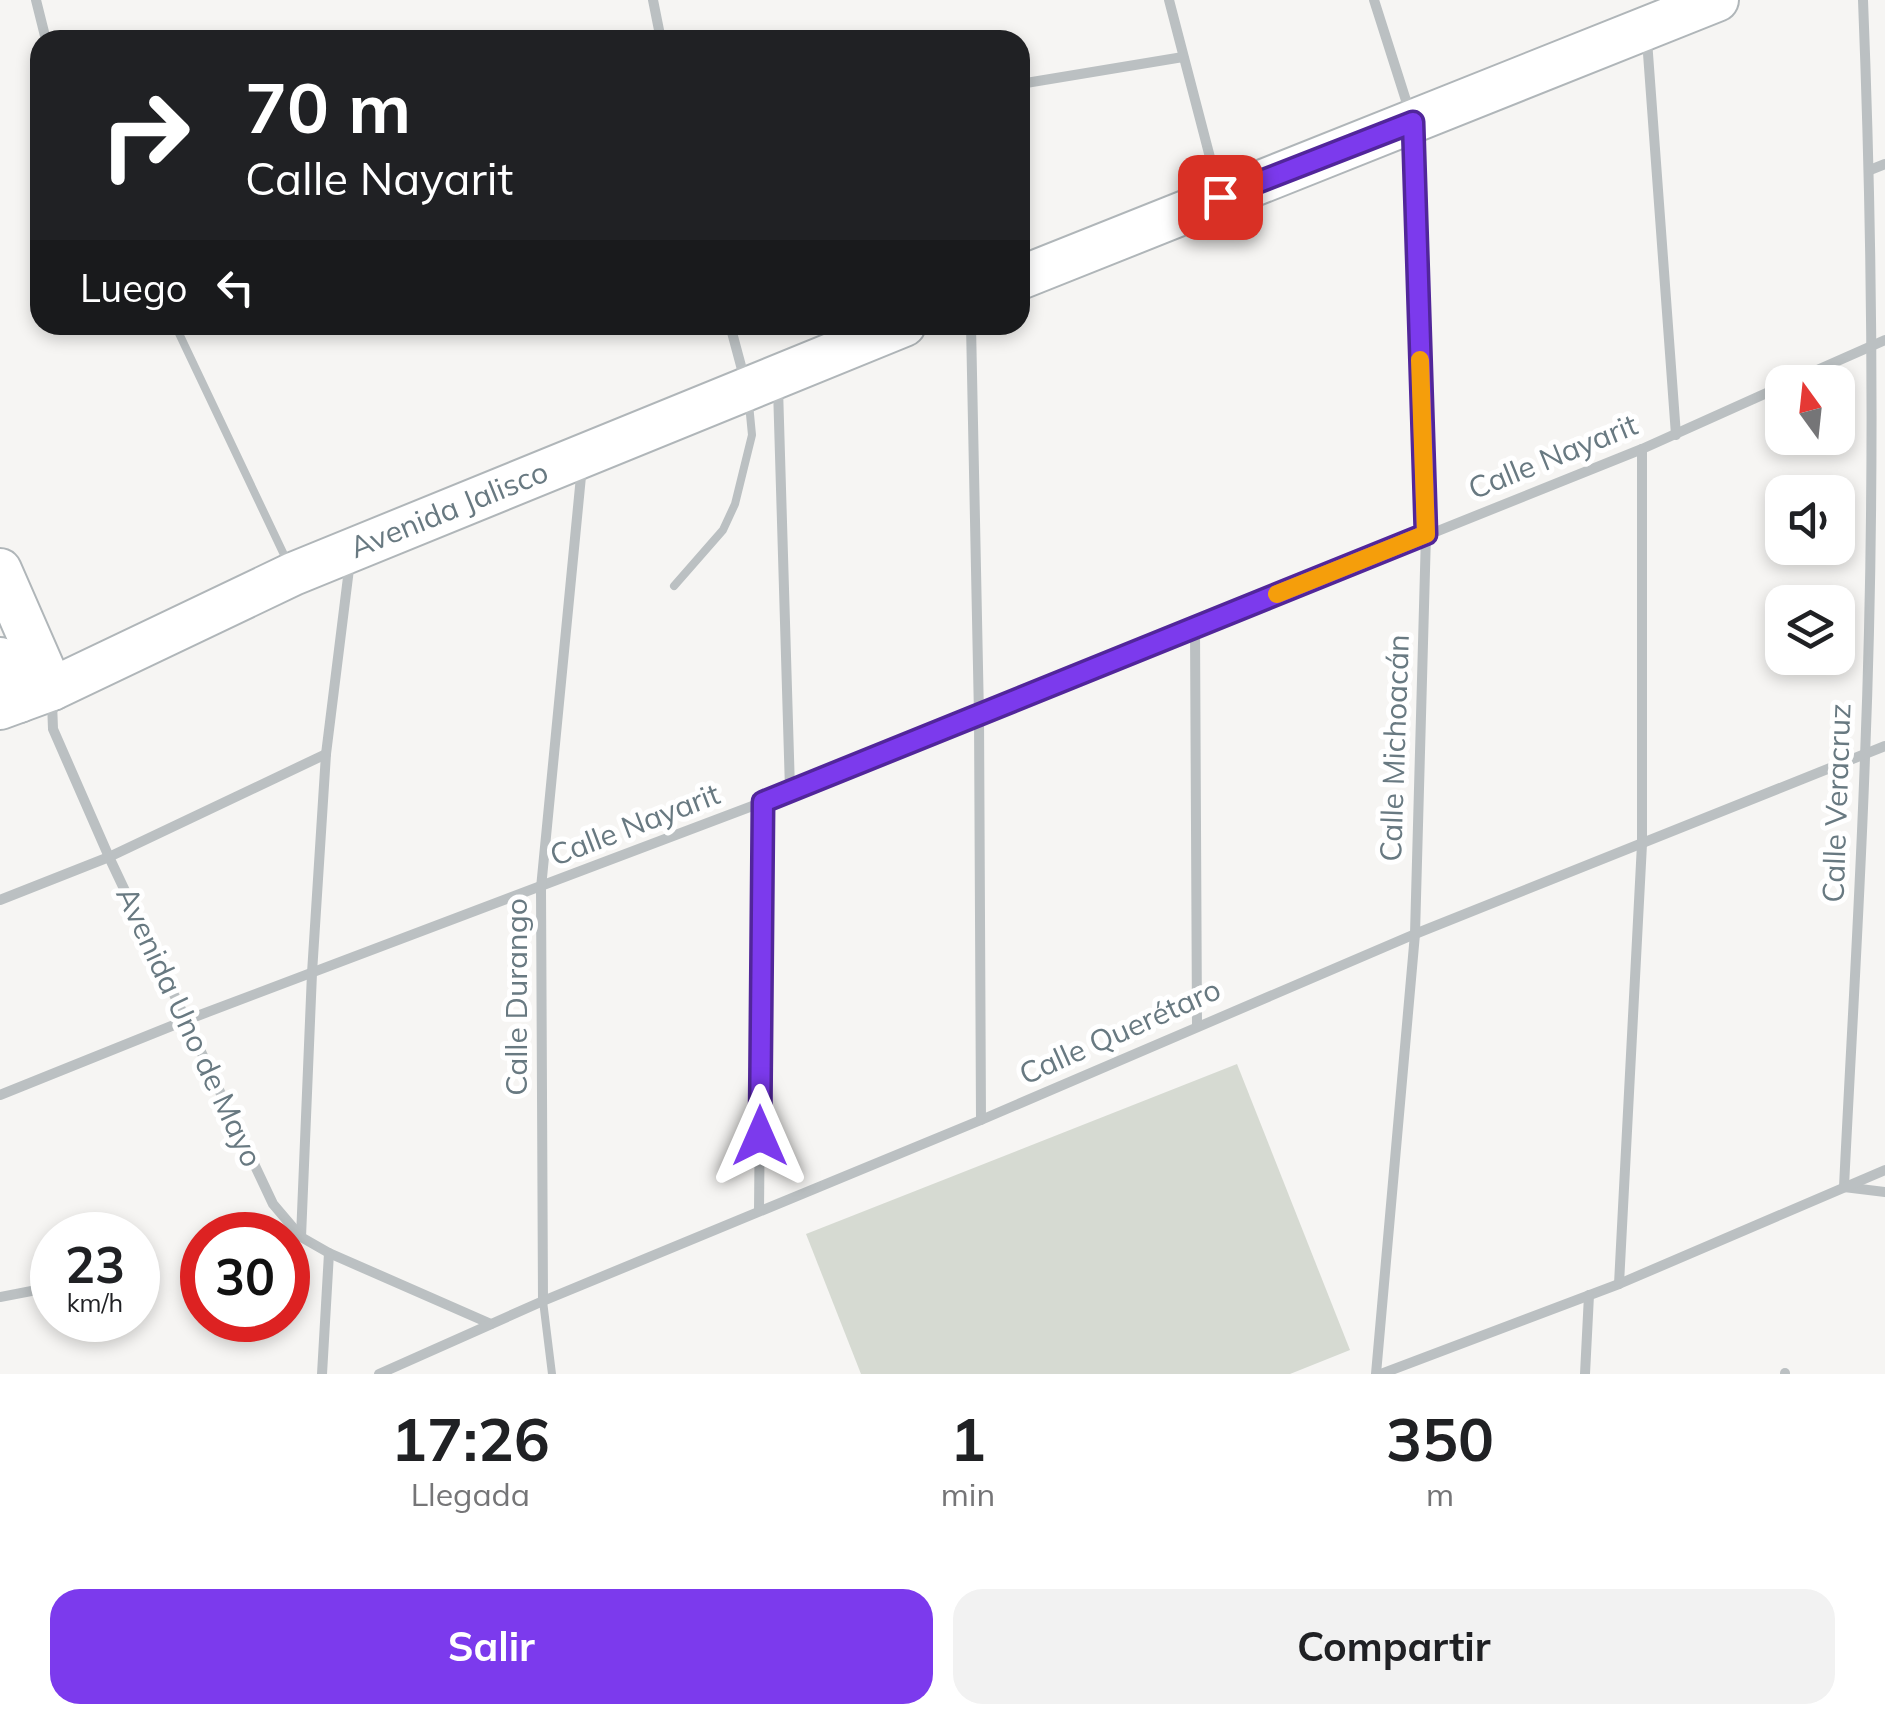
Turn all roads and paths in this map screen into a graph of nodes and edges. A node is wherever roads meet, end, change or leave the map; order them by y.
1 (36, 0) edge
2 (652, 0) edge
3 (1169, 0) edge
4 (1374, 0) edge
5 (1716, 0) edge
6 (1863, 0) edge
7 (1646, 29) junction
8 (44, 30) edge
9 (659, 30) edge
10 (1183, 57) junction
11 (1030, 82) edge
12 (1413, 122) junction
13 (1885, 164) edge
14 (1870, 170) junction
15 (1220, 197) junction
16 (1030, 274) edge
17 (180, 335) edge
18 (736, 335) edge
19 (880, 335) edge
20 (972, 335) edge
21 (1885, 340) edge
22 (1871, 346) junction
23 (1828, 365) edge
24 (763, 383) junction
25 (1765, 394) edge
26 (1676, 435) junction
27 (1642, 449) junction
28 (583, 455) junction
29 (1426, 534) junction
30 (351, 550) junction
31 (0, 570) edge
32 (293, 574) junction
33 (674, 586) dead end
34 (1195, 628) junction
35 (0, 658) edge
36 (32, 709) edge
37 (979, 716) junction
38 (1885, 746) edge
39 (326, 754) junction
40 (1866, 754) junction
41 (790, 790) junction
42 (763, 802) junction
43 (1642, 844) junction
44 (109, 857) junction
45 (541, 888) junction
46 (0, 900) edge
47 (1415, 934) junction
48 (312, 972) junction
49 (184, 1021) junction
50 (1197, 1025) junction
51 (0, 1095) edge
52 (981, 1120) junction
53 (1885, 1170) edge
54 (1844, 1187) junction
55 (1885, 1192) edge
56 (758, 1210) junction
57 (280, 1212) edge
58 (302, 1212) edge
59 (310, 1243) edge
60 (329, 1253) junction
61 (1619, 1284) junction
62 (30, 1291) edge
63 (1589, 1295) junction
64 (0, 1297) edge
65 (543, 1301) junction
66 (492, 1324) junction
67 (322, 1374) edge
68 (378, 1374) edge
69 (552, 1374) edge
70 (1379, 1374) edge
71 (1586, 1374) edge

1 - 8 street
2 - 9 street
3 - 10 street
4 - 12 street, Calle Michoacán
5 - 7 main road
6 - 14 street, Calle Veracruz
7 - 12 main road
7 - 26 street
10 - 11 street
10 - 15 street
12 - 15 main road
12 - 29 street, Calle Michoacán
13 - 14 street
14 - 22 street, Calle Veracruz
15 - 16 main road
17 - 32 lane
18 - 24 street
19 - 24 main road, Avenida Jalisco
20 - 37 street
21 - 22 street
22 - 23 street
22 - 40 street, Calle Veracruz
24 - 28 main road, Avenida Jalisco
24 - 33 lane
24 - 41 street
25 - 26 street, Calle Nayarit
26 - 27 street, Calle Nayarit
27 - 29 street, Calle Nayarit
27 - 43 street
28 - 30 main road, Avenida Jalisco
28 - 45 street, Calle Durango
29 - 34 street, Calle Nayarit
29 - 47 street, Calle Michoacán
30 - 32 main road, Avenida Jalisco
30 - 39 street
31 - 36 main road, Avenida Uno de Mayo
32 - 36 main road, Avenida Jalisco
34 - 37 street, Calle Nayarit
34 - 50 street
35 - 36 main road, Avenida Uno de Mayo
36 - 44 street, Avenida Uno de Mayo
37 - 41 street, Calle Nayarit
37 - 52 street
38 - 40 street, Calle Querétaro
39 - 44 street
39 - 48 street
40 - 43 street, Calle Querétaro
40 - 54 street, Calle Veracruz
41 - 42 street, Calle Nayarit
42 - 45 street, Calle Nayarit
42 - 56 street
43 - 47 street, Calle Querétaro
43 - 61 street
44 - 46 street
44 - 49 street, Avenida Uno de Mayo
45 - 48 street, Calle Nayarit
45 - 65 street, Calle Durango
47 - 50 street, Calle Querétaro
47 - 70 street, Calle Michoacán
48 - 49 street, Calle Nayarit
48 - 58 street
49 - 51 street, Calle Nayarit
49 - 57 street, Avenida Uno de Mayo
50 - 52 street, Calle Querétaro
52 - 56 street, Calle Querétaro
53 - 54 street
54 - 55 street
54 - 61 street
56 - 65 street, Calle Querétaro
59 - 60 street, Avenida Uno de Mayo
60 - 66 street, Avenida Uno de Mayo
60 - 67 street
61 - 63 street
62 - 64 street
63 - 70 street
63 - 71 street
65 - 66 street, Calle Querétaro
65 - 69 lane
66 - 68 street, Calle Querétaro

